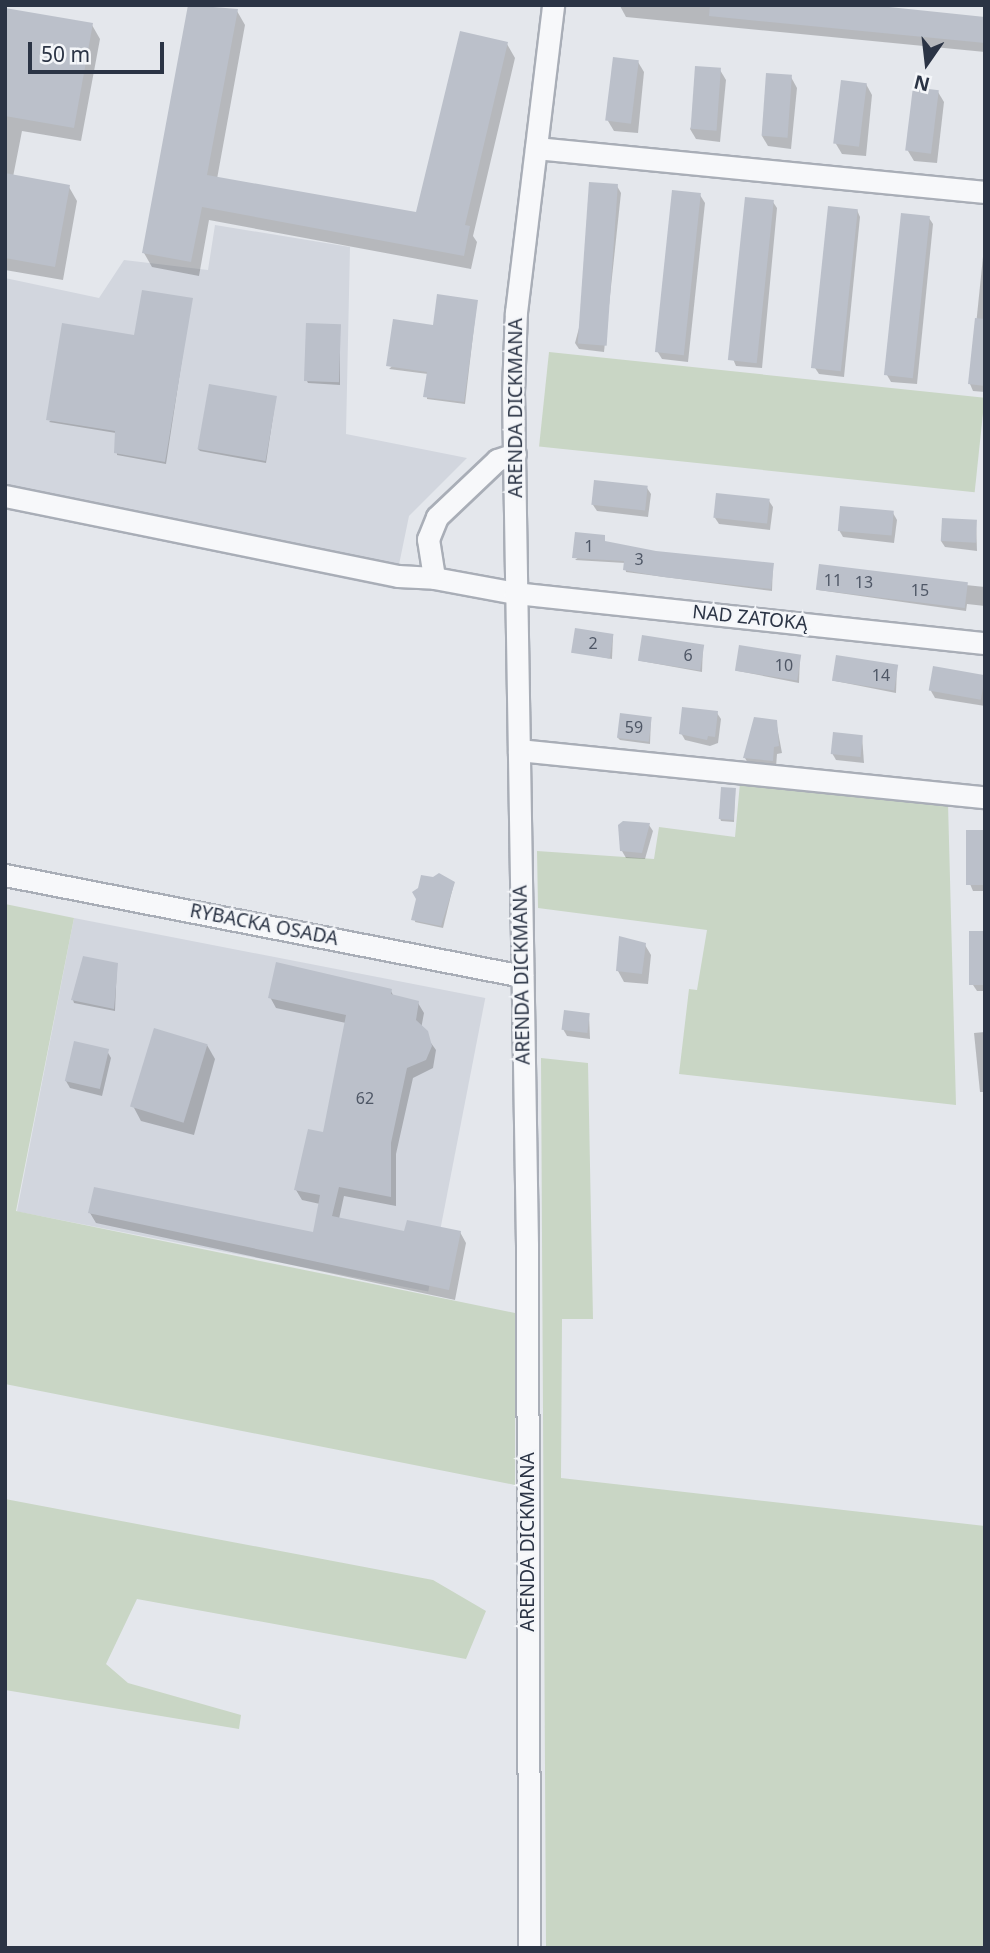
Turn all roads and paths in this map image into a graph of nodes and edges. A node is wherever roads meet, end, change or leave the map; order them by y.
1 (553, 5) edge
2 (536, 148) junction
3 (985, 192) edge
4 (515, 454) junction
5 (5, 496) edge
6 (434, 578) junction
7 (515, 593) junction
8 (985, 643) edge
9 (519, 750) junction
10 (985, 797) edge
11 (5, 875) edge
12 (522, 975) junction
13 (529, 1948) edge

1 - 2 street, ARENDA DICKMANA
2 - 3 street
2 - 4 street, ARENDA DICKMANA
4 - 6 street
4 - 7 street, ARENDA DICKMANA
5 - 6 street, NAD ZATOKĄ
6 - 7 street, NAD ZATOKĄ
7 - 8 street, NAD ZATOKĄ
7 - 9 street, ARENDA DICKMANA
9 - 10 street
9 - 12 street, ARENDA DICKMANA
11 - 12 street, RYBACKA OSADA
12 - 13 street, ARENDA DICKMANA

